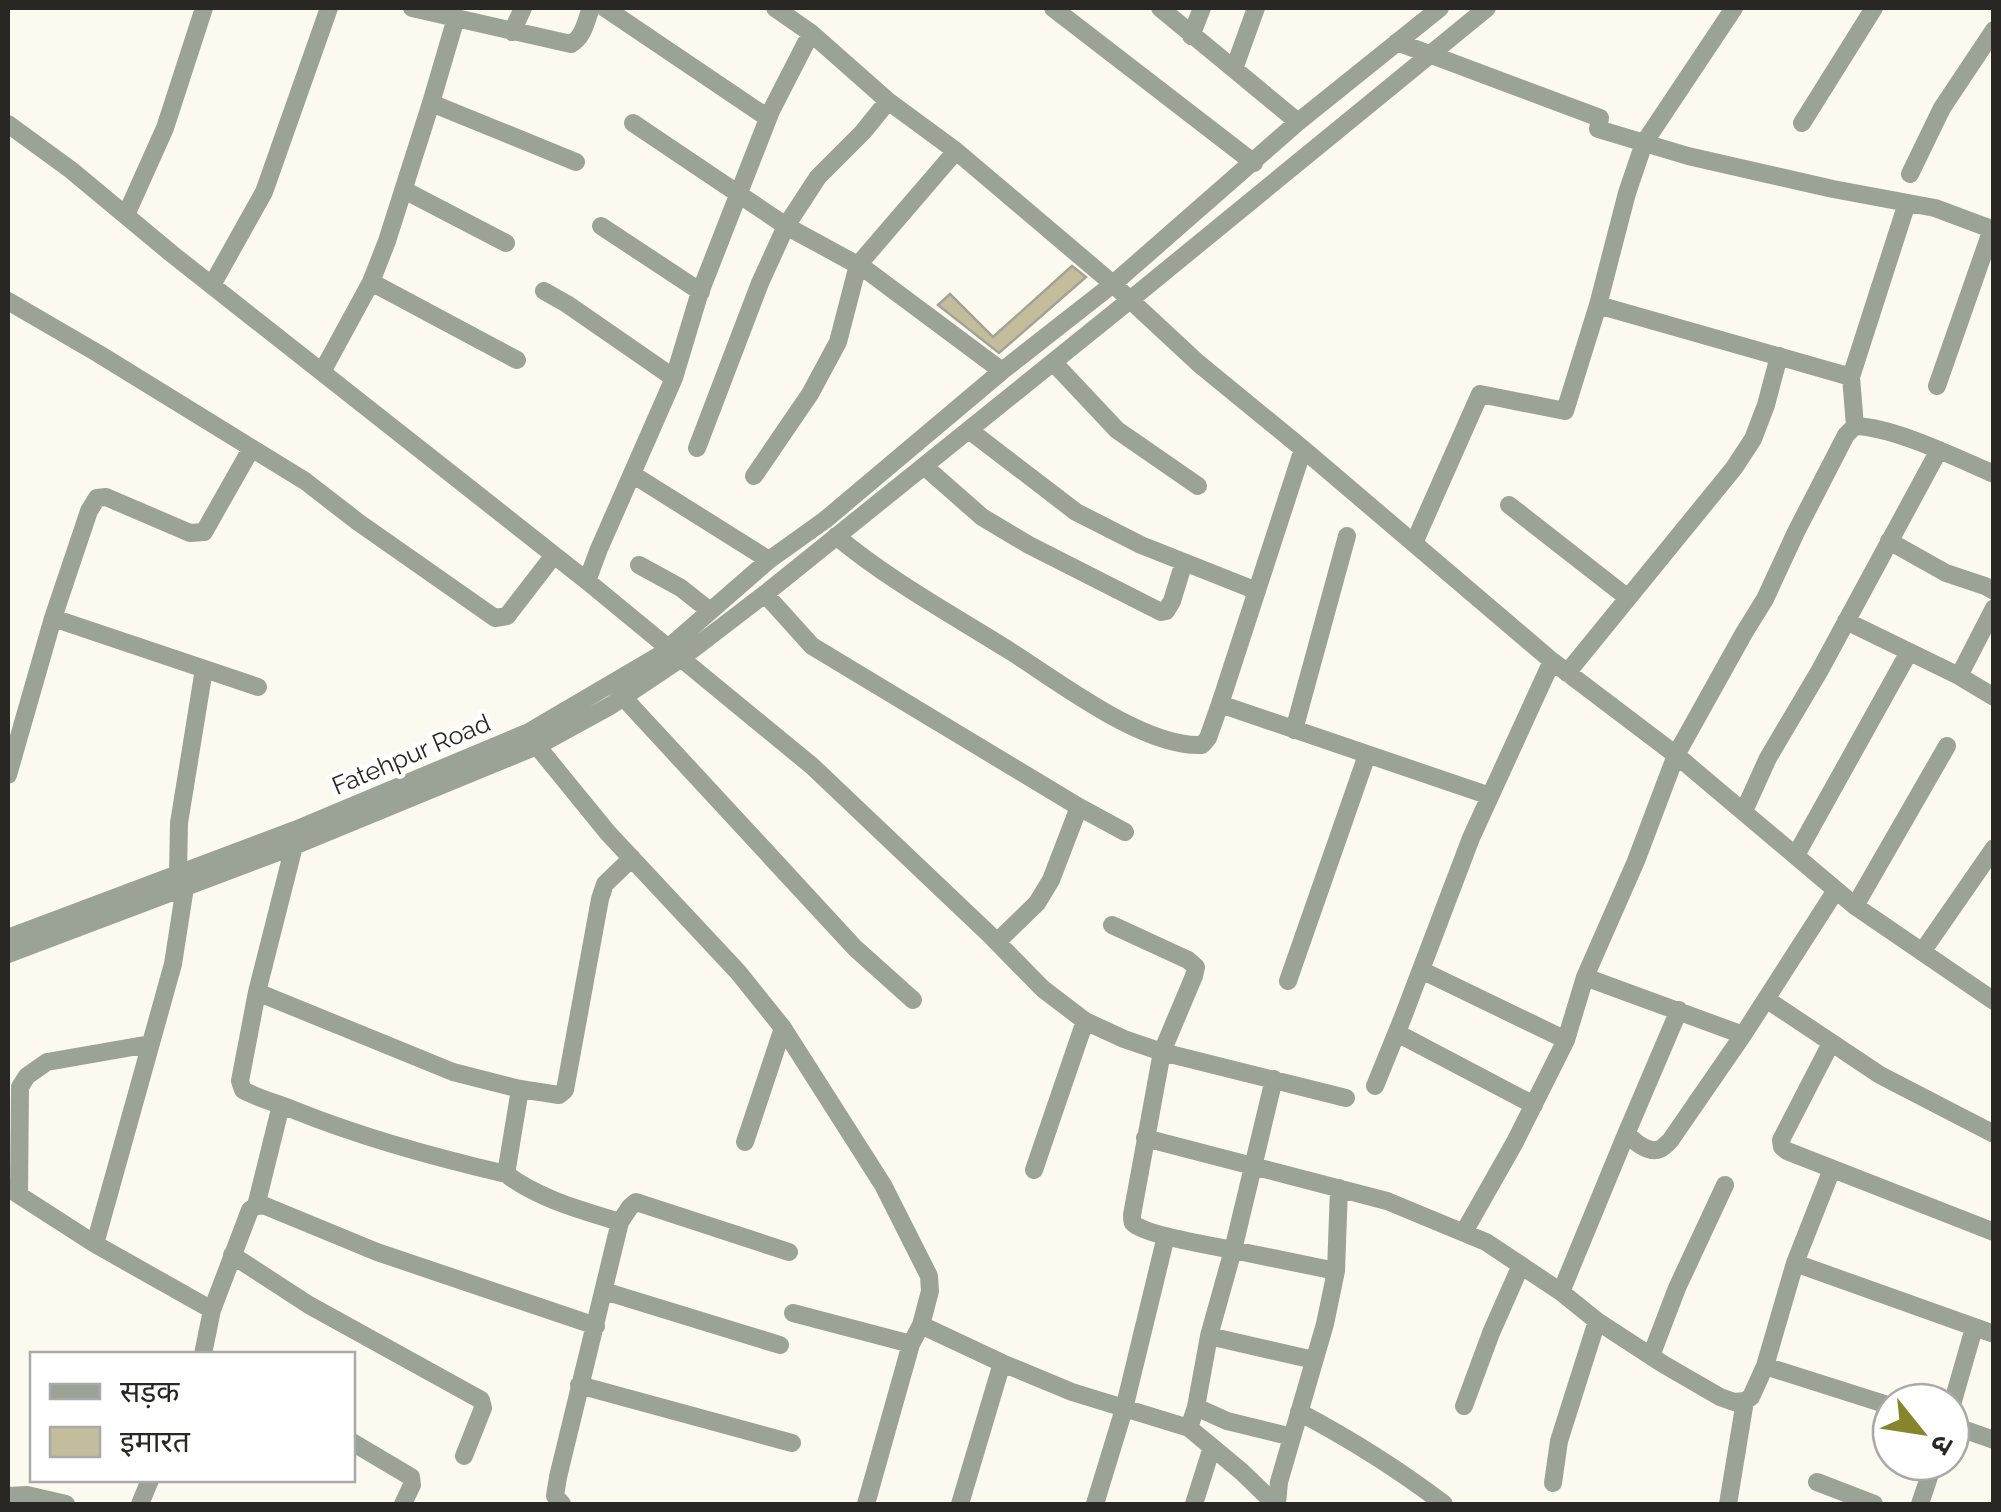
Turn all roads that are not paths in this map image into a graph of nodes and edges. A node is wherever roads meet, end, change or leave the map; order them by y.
1 (204, 8) edge
2 (329, 8) edge
3 (412, 8) edge
4 (523, 8) edge
5 (591, 8) edge
6 (605, 8) edge
7 (774, 8) edge
8 (1053, 8) edge
9 (1160, 8) edge
10 (1202, 8) edge
11 (1256, 8) edge
12 (1440, 8) edge
13 (1487, 8) edge
14 (1734, 8) edge
15 (1874, 8) edge
16 (456, 18) junction
17 (1994, 30) edge
18 (512, 32) junction
19 (811, 34) junction
20 (1191, 36) junction
21 (1396, 42) junction
22 (1430, 54) junction
23 (1234, 69) junction
24 (888, 101) junction
25 (431, 103) junction
26 (768, 118) junction
27 (1298, 122) junction
28 (633, 123) dead end
29 (1802, 123) dead end
30 (8, 124) edge
31 (1644, 143) junction
32 (956, 152) junction
33 (576, 162) dead end
34 (1254, 163) junction
35 (1910, 174) dead end
36 (404, 190) junction
37 (739, 196) junction
38 (1907, 203) junction
39 (126, 215) junction
40 (601, 226) dead end
41 (786, 226) junction
42 (1993, 230) edge
43 (506, 243) dead end
44 (858, 265) junction
45 (371, 282) junction
46 (1113, 284) junction
47 (212, 286) junction
48 (544, 291) dead end
49 (701, 292) junction
50 (1130, 300) junction
51 (8, 301) edge
52 (1598, 305) junction
53 (1779, 356) junction
54 (517, 360) dead end
55 (1053, 362) junction
56 (1002, 371) junction
57 (322, 372) junction
58 (1851, 377) junction
59 (674, 378) junction
60 (1938, 386) dead end
61 (1855, 426) junction
62 (968, 430) junction
63 (697, 448) dead end
64 (251, 449) junction
65 (1303, 449) junction
66 (1940, 450) junction
67 (924, 466) junction
68 (632, 474) junction
69 (1994, 474) edge
70 (754, 476) dead end
71 (1198, 486) dead end
72 (1509, 504) dead end
73 (836, 536) junction
74 (1347, 536) dead end
75 (1889, 541) junction
76 (1414, 543) junction
77 (554, 555) junction
78 (768, 560) junction
79 (1184, 562) junction
80 (639, 565) dead end
81 (587, 582) junction
82 (1257, 591) junction
83 (1994, 591) edge
84 (765, 594) junction
85 (1628, 598) junction
86 (1994, 608) edge
87 (710, 611) junction
88 (54, 618) junction
89 (1846, 621) junction
90 (1909, 652) junction
91 (674, 654) junction
92 (1560, 667) junction
93 (204, 670) junction
94 (1959, 676) junction
95 (258, 687) dead end
96 (1994, 696) edge
97 (623, 698) junction
98 (1220, 704) junction
99 (1294, 730) junction
100 (538, 746) junction
101 (1947, 746) dead end
102 (1368, 755) junction
103 (1676, 755) junction
104 (8, 767) edge
105 (1490, 796) junction
106 (1079, 807) junction
107 (1744, 811) junction
108 (1125, 832) dead end
109 (294, 846) junction
110 (1992, 853) edge
111 (1796, 855) junction
112 (632, 858) junction
113 (181, 881) junction
114 (1836, 890) junction
115 (1855, 906) junction
116 (1112, 925) dead end
117 (8, 938) edge
118 (997, 942) junction
119 (1922, 952) junction
120 (8, 954) edge
121 (1421, 970) junction
122 (1585, 977) junction
123 (1288, 981) dead end
124 (257, 992) junction
125 (1991, 994) edge
126 (1766, 999) junction
127 (913, 1000) dead end
128 (1679, 1010) junction
129 (1085, 1020) junction
130 (782, 1028) junction
131 (1397, 1034) junction
132 (1742, 1036) junction
133 (1566, 1040) junction
134 (1832, 1043) junction
135 (150, 1044) junction
136 (1162, 1052) junction
137 (1274, 1078) junction
138 (1375, 1086) dead end
139 (520, 1089) junction
140 (1346, 1098) dead end
141 (281, 1105) junction
142 (1534, 1105) junction
143 (1626, 1132) junction
144 (1994, 1134) edge
145 (1146, 1138) junction
146 (745, 1142) dead end
147 (1252, 1166) junction
148 (1832, 1169) junction
149 (1034, 1170) dead end
150 (506, 1174) junction
151 (1725, 1185) dead end
152 (1339, 1188) junction
153 (13, 1192) edge
154 (256, 1206) junction
155 (620, 1222) junction
156 (1464, 1232) junction
157 (1994, 1232) edge
158 (1166, 1236) junction
159 (95, 1244) junction
160 (1232, 1250) junction
161 (789, 1252) dead end
162 (232, 1255) junction
163 (1795, 1264) junction
164 (1521, 1265) junction
165 (1336, 1271) junction
166 (604, 1291) junction
167 (1561, 1292) junction
168 (212, 1310) junction
169 (793, 1313) dead end
170 (1597, 1321) junction
171 (920, 1325) junction
172 (596, 1326) junction
173 (1974, 1328) junction
174 (1994, 1334) edge
175 (1209, 1336) junction
176 (911, 1344) junction
177 (780, 1345) dead end
178 (202, 1352) edge
179 (1651, 1356) junction
180 (1314, 1360) junction
181 (1002, 1363) junction
182 (1764, 1366) junction
183 (1958, 1382) edge
184 (579, 1385) junction
185 (1871, 1400) edge
186 (1745, 1402) junction
187 (1464, 1406) dead end
188 (1196, 1408) junction
189 (1124, 1409) junction
190 (1299, 1412) junction
191 (1189, 1428) junction
192 (1292, 1437) junction
193 (792, 1442) dead end
194 (355, 1444) edge
195 (1212, 1447) junction
196 (464, 1456) dead end
197 (1817, 1482) dead end
198 (1553, 1483) dead end
199 (8, 1496) edge
200 (66, 1504) edge
201 (403, 1504) edge
202 (562, 1504) edge
203 (866, 1504) edge
204 (960, 1504) edge
205 (1095, 1504) edge
206 (1194, 1504) edge
207 (1276, 1504) edge
208 (1444, 1504) edge
209 (1728, 1504) edge
210 (1874, 1504) edge

1 - 39 street
2 - 47 street
3 - 16 street
4 - 18 street
5 - 18 street
6 - 26 street
7 - 19 street
8 - 34 street
9 - 20 street
10 - 20 street
11 - 23 street
12 - 21 street, Fatehpur Road
13 - 22 street
14 - 31 street
15 - 29 street
16 - 18 street
16 - 25 street
17 - 35 street
19 - 24 street
19 - 26 street
20 - 23 street
21 - 22 street
21 - 27 street, Fatehpur Road
22 - 31 street
22 - 50 street
23 - 27 street
24 - 32 street
24 - 41 street
25 - 33 street
25 - 36 street
26 - 37 street
27 - 34 street, Fatehpur Road
28 - 37 street
30 - 39 street
31 - 38 street
31 - 52 street
32 - 44 street
32 - 46 street
34 - 46 street, Fatehpur Road
36 - 43 street
36 - 45 street
37 - 41 street
37 - 49 street
38 - 42 street
38 - 58 street
39 - 47 street
40 - 49 street
41 - 44 street
41 - 63 street
42 - 60 street
44 - 56 street
44 - 70 street
45 - 54 street
45 - 57 street
46 - 50 street
46 - 56 street, Fatehpur Road
47 - 57 street
48 - 59 street
49 - 59 street
50 - 55 street
50 - 65 street
51 - 64 street
52 - 53 street
52 - 76 street
53 - 58 street
53 - 85 street
55 - 62 street
55 - 71 street
56 - 78 street, Fatehpur Road
57 - 77 street
58 - 61 street
59 - 68 street
61 - 66 street
61 - 103 street
62 - 67 street
62 - 79 street
64 - 77 street
64 - 88 street
65 - 76 street
65 - 82 street
66 - 69 street
66 - 75 street
67 - 73 street
67 - 79 street
68 - 78 street
68 - 81 street
72 - 85 street
73 - 84 street
73 - 98 street
74 - 99 street
75 - 83 street
75 - 89 street
76 - 92 street
77 - 81 street
78 - 87 street, Fatehpur Road
79 - 82 street
80 - 87 street
81 - 91 street
82 - 98 street
84 - 91 street
84 - 106 street
85 - 92 street
86 - 94 street
87 - 91 street, Fatehpur Road
88 - 93 street
88 - 104 street
89 - 90 street
89 - 107 street
90 - 94 street
90 - 111 street
91 - 97 street
91 - 113 street, Fatehpur Road
91 - 118 street
92 - 103 street
92 - 105 street
93 - 95 street
93 - 113 street
94 - 96 street
97 - 100 street
97 - 127 street
98 - 99 street
99 - 102 street
100 - 109 street
100 - 112 street
101 - 115 street
102 - 105 street
102 - 123 street
103 - 107 street
103 - 122 street
105 - 121 street
106 - 108 street
106 - 118 street
107 - 111 street
109 - 113 street
109 - 124 street
110 - 119 street
111 - 114 street
112 - 130 street
112 - 139 street
113 - 117 street, Fatehpur Road
113 - 120 street
113 - 135 street
114 - 115 street
114 - 126 street
115 - 119 street
116 - 136 street
118 - 129 street
119 - 125 street
121 - 131 street
121 - 133 street
122 - 128 street
122 - 133 street
124 - 139 street
124 - 141 street
126 - 132 street
126 - 134 street
128 - 132 street
128 - 143 street
129 - 136 street
129 - 149 street
130 - 146 street
130 - 171 street
131 - 138 street
131 - 142 street
132 - 143 street
133 - 142 street
134 - 144 street
134 - 148 street
135 - 153 street
135 - 159 street
136 - 137 street
136 - 145 street
137 - 140 street
137 - 147 street
139 - 150 street
141 - 150 street
141 - 154 street
142 - 156 street
143 - 167 street
145 - 147 street
145 - 158 street
147 - 152 street
147 - 160 street
148 - 157 street
148 - 163 street
150 - 155 street
151 - 179 street
152 - 156 street
152 - 165 street
153 - 159 street
154 - 162 street
154 - 172 street
155 - 161 street
155 - 166 street
156 - 164 street
158 - 160 street
158 - 189 street
159 - 168 street
160 - 165 street
160 - 175 street
162 - 168 street
162 - 196 street
163 - 173 street
163 - 182 street
164 - 167 street
164 - 187 street
165 - 180 street
166 - 172 street
166 - 177 street
167 - 170 street
168 - 178 street
169 - 176 street
170 - 179 street
170 - 198 street
171 - 176 street
171 - 181 street
172 - 184 street
173 - 174 street
173 - 183 street
175 - 180 street
175 - 188 street
176 - 203 street
179 - 186 street
180 - 190 street
181 - 189 street
181 - 204 street
182 - 185 street
182 - 186 street
184 - 193 street
184 - 202 street
186 - 209 street
188 - 191 street
188 - 192 street
189 - 191 street
189 - 205 street
190 - 192 street
190 - 208 street
191 - 195 street
192 - 207 street
194 - 201 street
195 - 206 street
195 - 207 street
197 - 210 street
199 - 200 street

